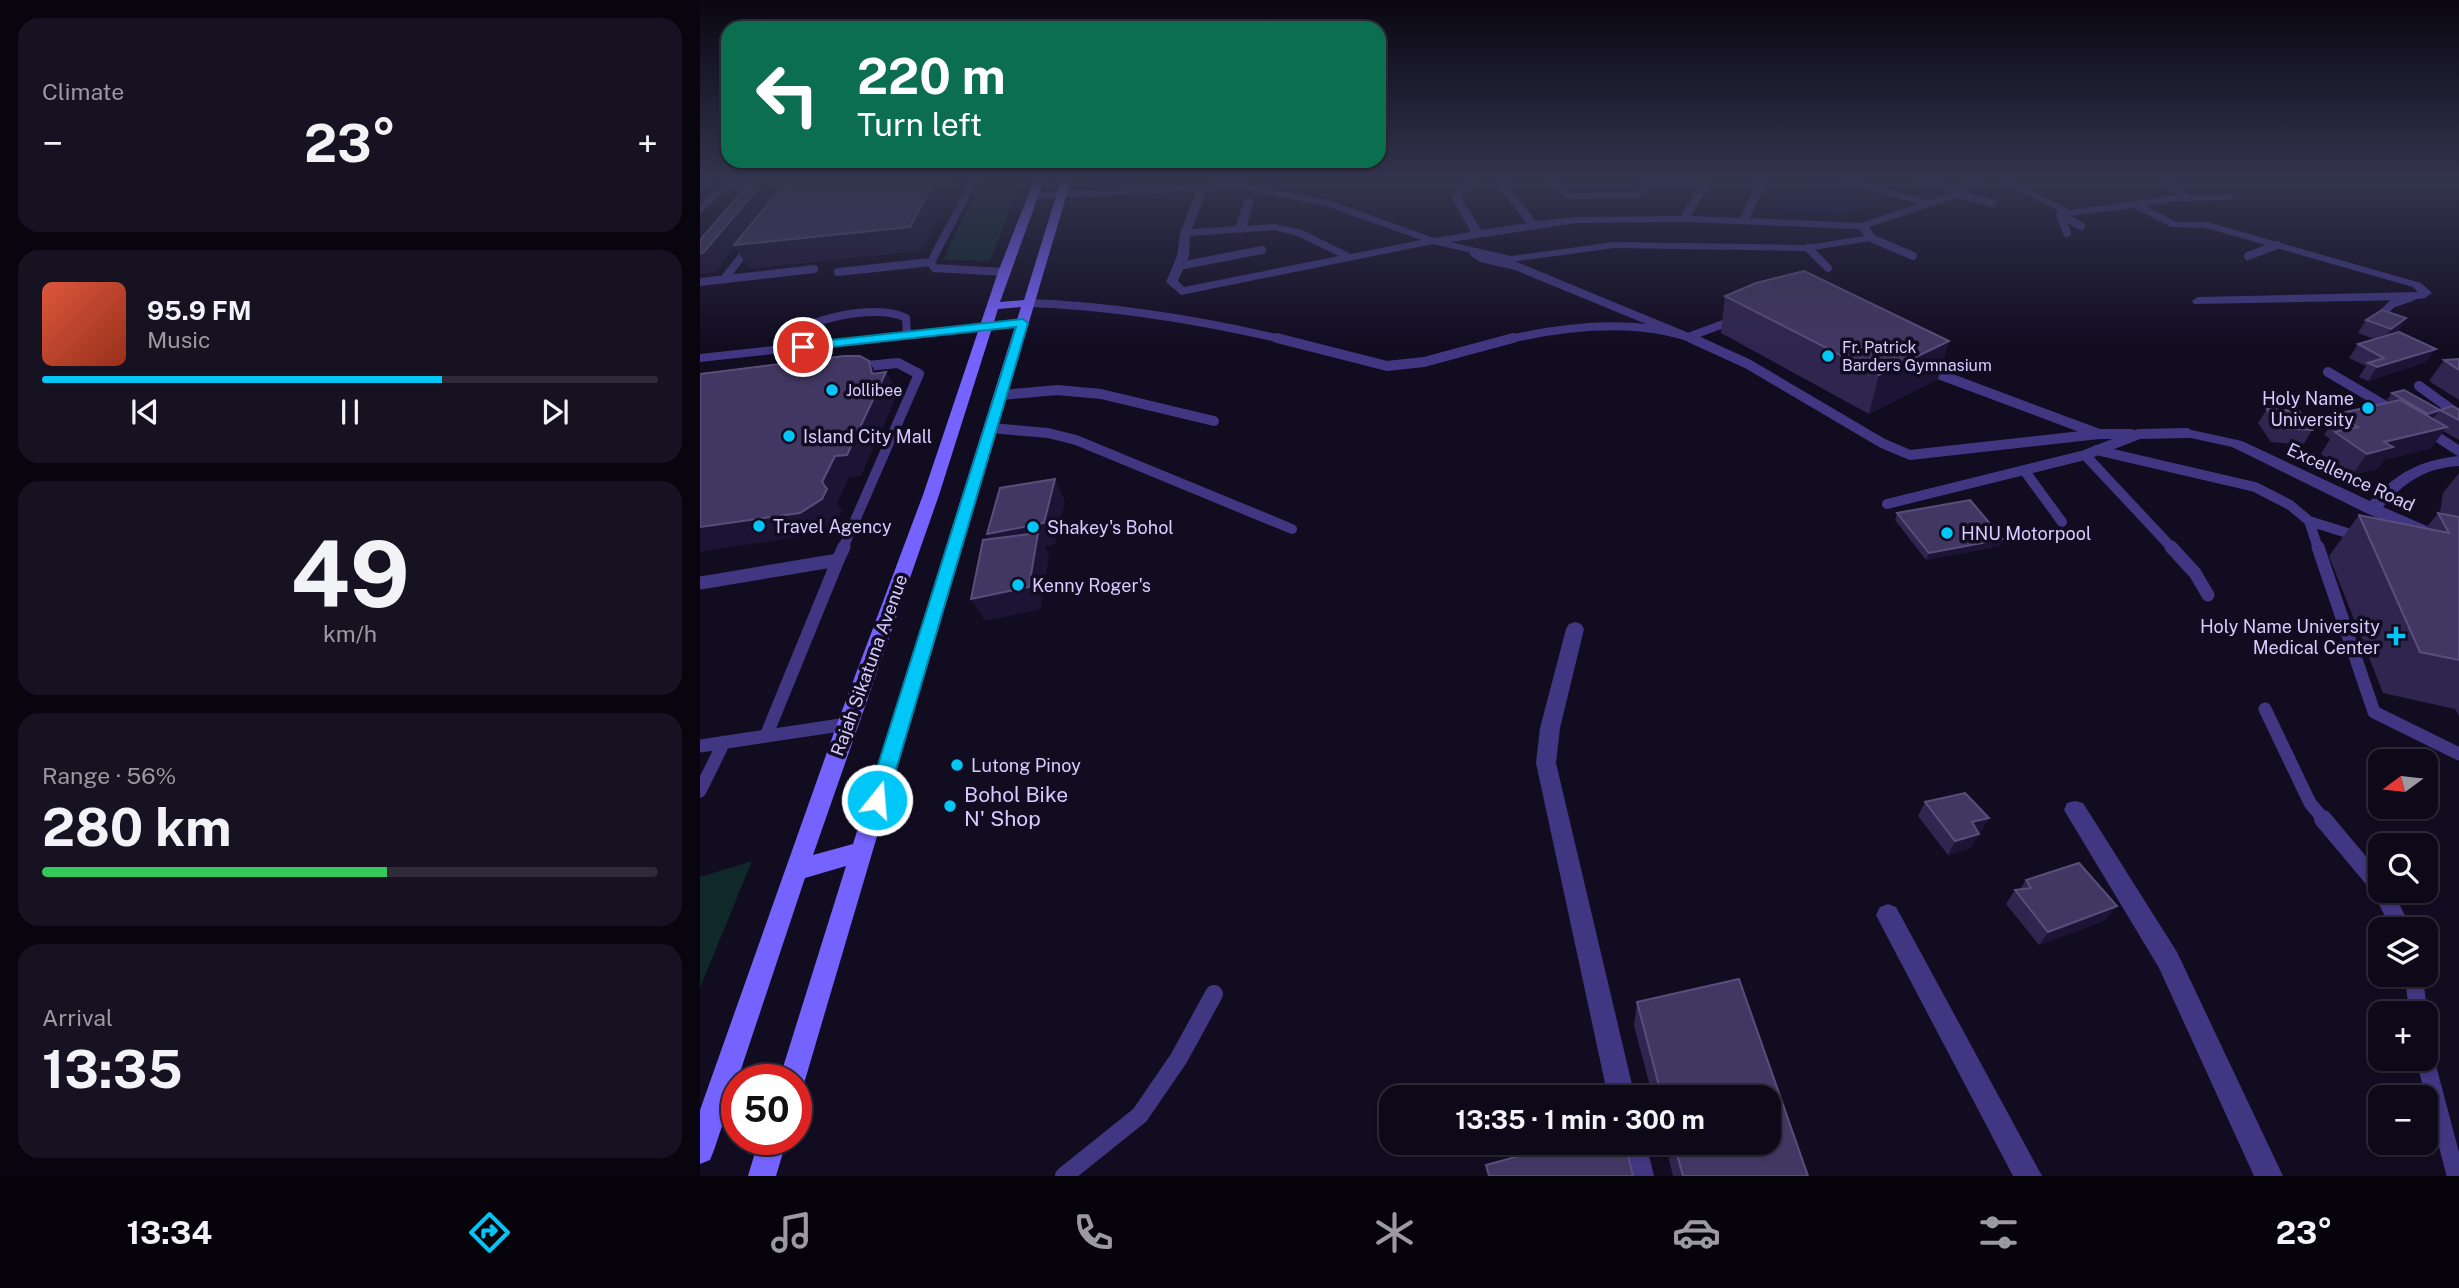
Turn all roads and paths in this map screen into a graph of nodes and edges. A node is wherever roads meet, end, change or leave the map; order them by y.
1 (945, 235) edge
2 (1019, 235) edge
3 (1049, 235) edge
4 (1185, 235) edge
5 (1304, 235) edge
6 (1416, 235) edge
7 (1472, 235) edge
8 (1869, 235) edge
9 (2242, 235) edge
10 (1871, 238) junction
11 (755, 239) edge
12 (1433, 241) junction
13 (2277, 245) junction
14 (1808, 248) junction
15 (1262, 250) dead end
16 (1474, 253) junction
17 (2249, 256) dead end
18 (1913, 257) dead end
19 (1353, 259) junction
20 (931, 262) junction
21 (1179, 266) junction
22 (1828, 268) dead end
23 (814, 269) dead end
24 (838, 271) dead end
25 (1004, 272) junction
26 (724, 279) junction
27 (700, 282) edge
28 (2412, 297) junction
29 (2198, 301) dead end
30 (1028, 303) junction
31 (994, 306) junction
32 (1749, 315) edge
33 (2379, 317) edge
34 (1023, 323) junction
35 (986, 327) junction
36 (907, 335) junction
37 (1688, 337) junction
38 (776, 350) junction
39 (700, 358) edge
40 (846, 368) edge
41 (1933, 372) edge
42 (2328, 372) dead end
43 (2419, 386) dead end
44 (1001, 395) junction
45 (2459, 415) edge
46 (2407, 418) edge
47 (1214, 421) dead end
48 (2417, 425) edge
49 (991, 428) junction
50 (2187, 433) joint
51 (2099, 434) junction
52 (2139, 434) junction
53 (2459, 451) edge
54 (2091, 452) junction
55 (2459, 461) edge
56 (2024, 470) junction
57 (1887, 505) dead end
58 (2372, 509) junction
59 (2309, 521) junction
60 (2062, 522) dead end
61 (1292, 529) dead end
62 (2368, 539) edge
63 (2459, 547) edge
64 (838, 560) junction
65 (700, 583) edge
66 (2208, 595) dead end
67 (1575, 629) dead end
68 (2265, 709) dead end
69 (847, 724) junction
70 (766, 736) junction
71 (724, 742) junction
72 (700, 746) edge
73 (2459, 754) edge
74 (700, 791) edge
75 (2075, 810) dead end
76 (861, 852) junction
77 (797, 870) junction
78 (2368, 873) edge
79 (1888, 915) dead end
80 (1214, 994) dead end
81 (797, 1064) edge
82 (2428, 1071) edge
83 (1619, 1085) edge
84 (700, 1150) edge
85 (769, 1155) edge
86 (1635, 1155) edge
87 (762, 1176) edge
88 (1064, 1176) edge
89 (1640, 1176) edge
90 (2028, 1176) edge
91 (2269, 1176) edge
92 (2456, 1176) edge

1 - 20 lane
2 - 25 main road, Rajah Sikatuna Avenue
3 - 30 main road
4 - 21 street
5 - 19 street
6 - 12 street
7 - 12 street
8 - 10 street
9 - 13 street
10 - 14 street
10 - 18 lane
11 - 26 lane
12 - 16 street
12 - 19 street
13 - 17 lane
13 - 28 street
14 - 16 street
14 - 22 lane
15 - 21 lane
16 - 37 lane
19 - 21 street
20 - 24 lane
20 - 25 lane
23 - 26 lane
25 - 31 main road, Rajah Sikatuna Avenue
26 - 27 lane
28 - 29 street
28 - 33 lane
30 - 31 main road
30 - 34 main road
30 - 37 lane
31 - 35 main road, Rajah Sikatuna Avenue
32 - 37 lane
34 - 35 street
34 - 44 main road
35 - 36 street
35 - 69 main road, Rajah Sikatuna Avenue
36 - 38 street
36 - 38 lane
37 - 51 lane
38 - 39 street
40 - 64 lane
41 - 51 lane
42 - 46 lane
43 - 45 lane
44 - 47 lane
44 - 49 main road
48 - 53 lane
49 - 61 lane
49 - 76 main road
50 - 52 lane
50 - 58 street, Excellence Road
51 - 52 lane
52 - 54 lane
54 - 56 lane
54 - 59 lane
54 - 66 lane
55 - 58 street
56 - 57 lane
56 - 60 lane
58 - 63 street, Excellence Road
59 - 62 lane
59 - 73 lane
64 - 65 lane
64 - 70 lane
67 - 83 street
68 - 78 lane
69 - 70 lane
69 - 77 main road, Rajah Sikatuna Avenue
70 - 71 lane
71 - 72 lane
71 - 74 lane
75 - 91 street
76 - 77 main road
76 - 81 main road
77 - 84 main road, Rajah Sikatuna Avenue
79 - 90 street
80 - 88 lane
82 - 92 lane
85 - 87 main road
86 - 89 street

